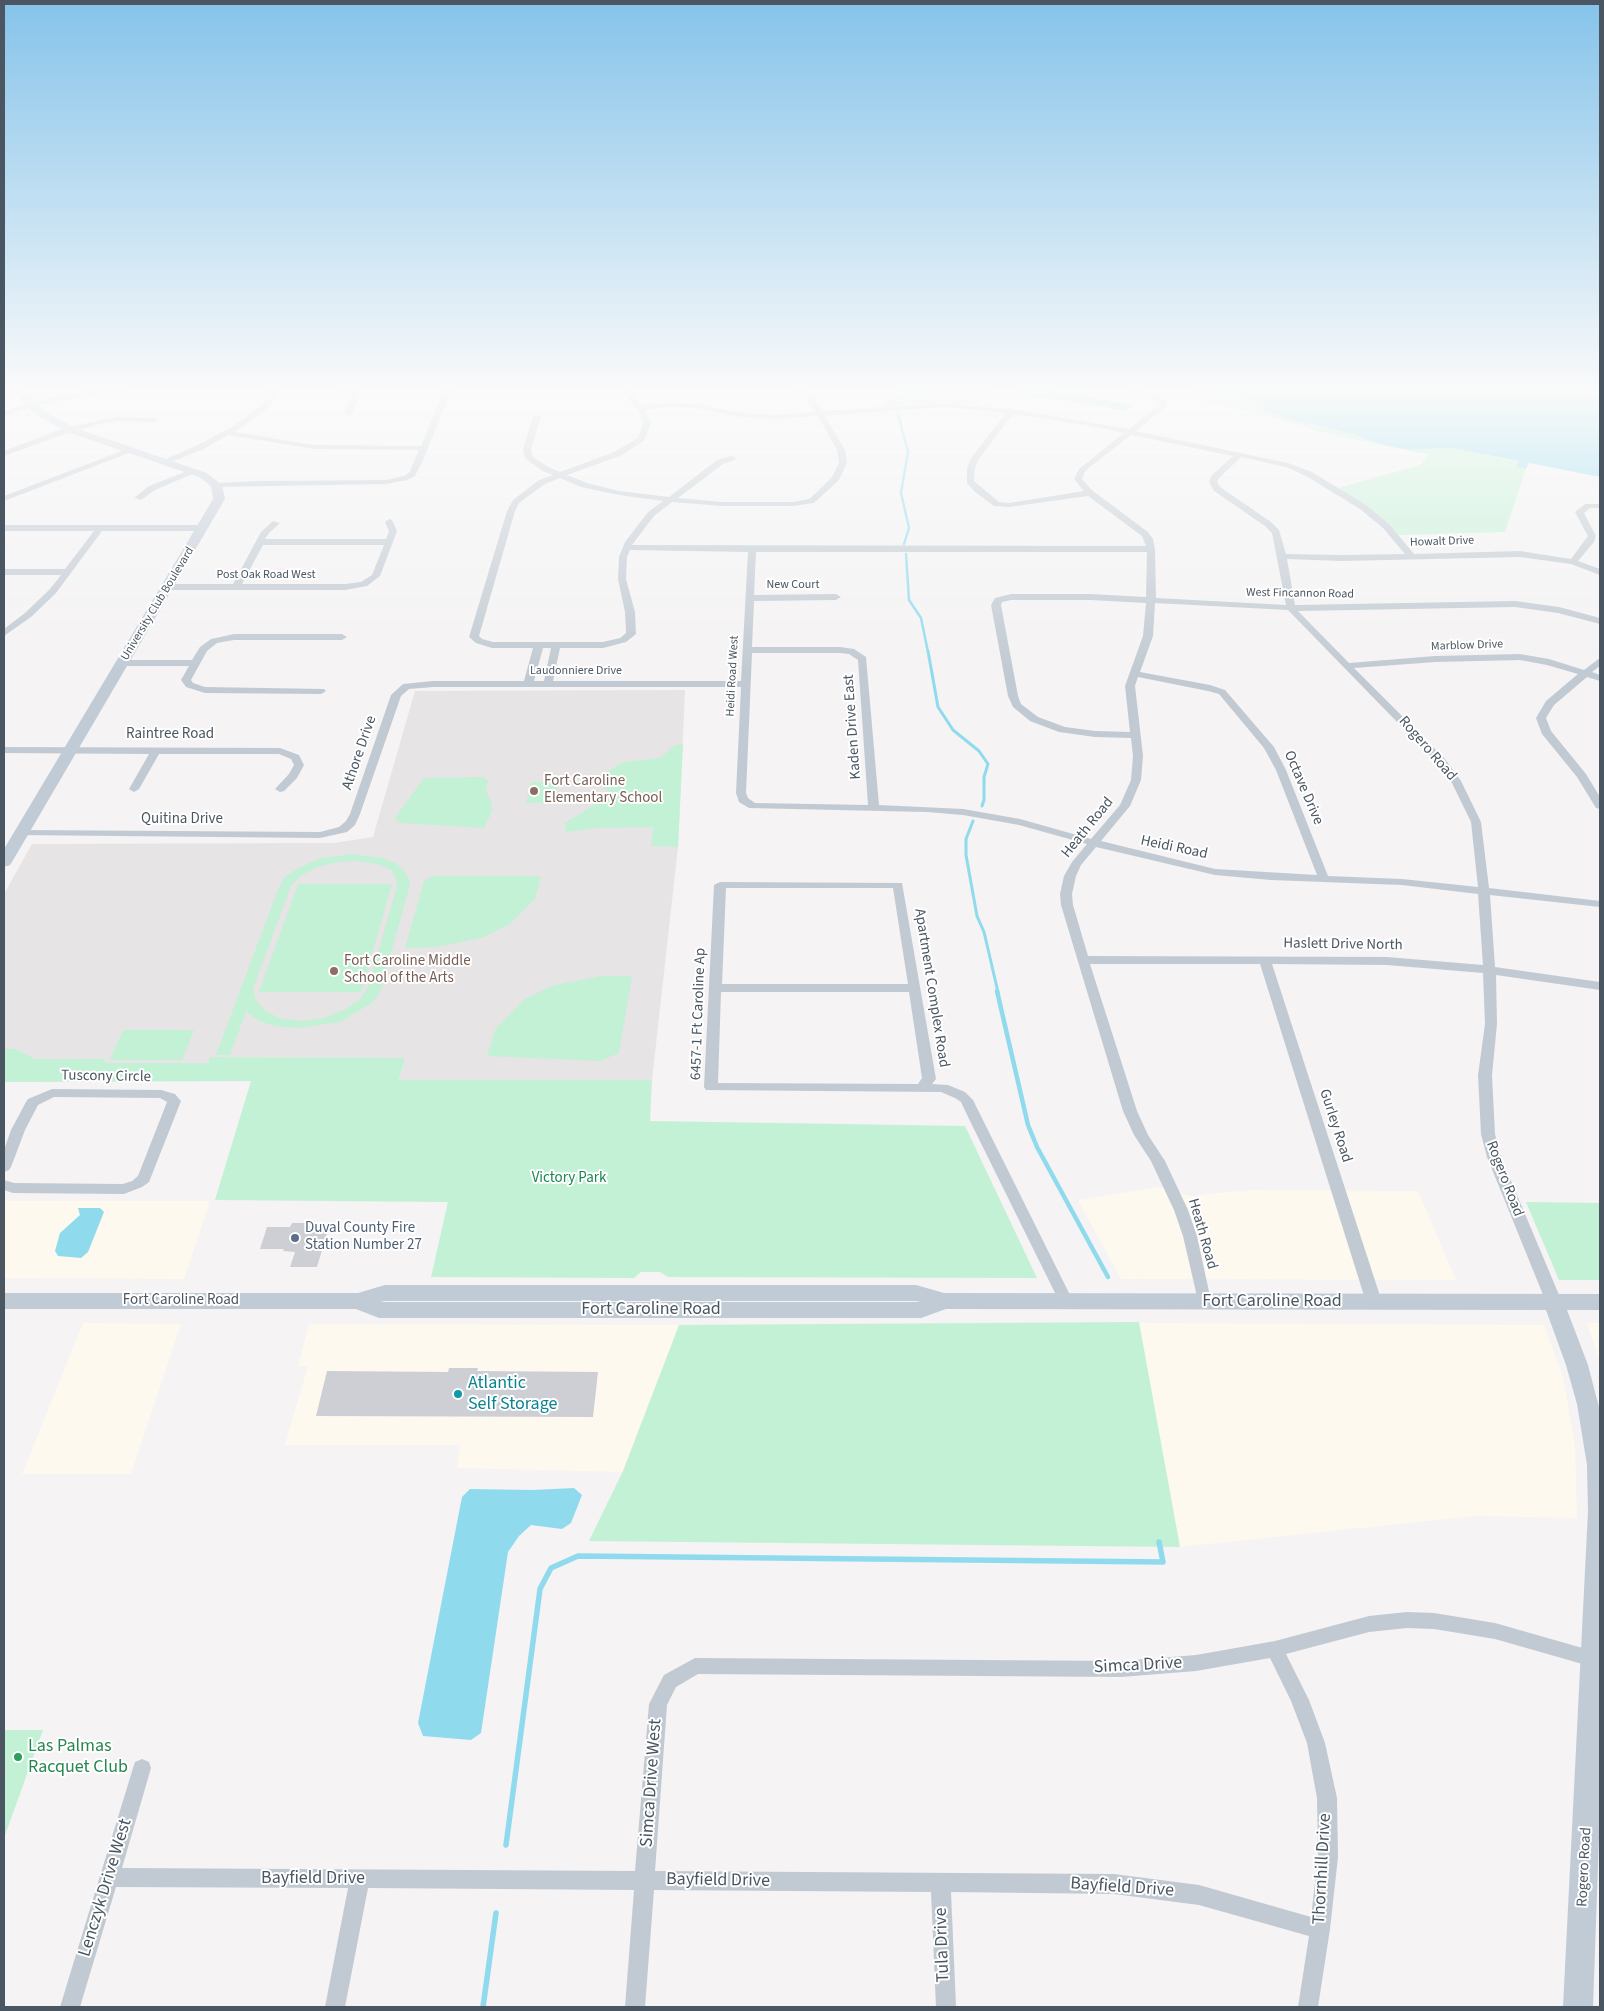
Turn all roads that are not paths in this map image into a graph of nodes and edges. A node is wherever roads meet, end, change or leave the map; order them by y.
1 (44, 484) edge
2 (163, 484) edge
3 (240, 484) edge
4 (543, 484) edge
5 (584, 484) edge
6 (691, 484) edge
7 (830, 484) edge
8 (973, 484) edge
9 (1081, 484) edge
10 (1214, 484) edge
11 (1325, 484) edge
12 (216, 486) joint
13 (1090, 493) junction
14 (138, 498) dead end
15 (4, 499) edge
16 (671, 499) junction
17 (1600, 506) edge
18 (389, 522) dead end
19 (276, 523) dead end
20 (4, 528) edge
21 (100, 528) junction
22 (203, 528) junction
23 (259, 542) junction
24 (388, 542) junction
25 (626, 547) junction
26 (752, 549) junction
27 (1151, 549) junction
28 (1410, 555) junction
29 (1282, 556) junction
30 (1573, 562) junction
31 (4, 572) edge
32 (68, 572) junction
33 (1600, 572) edge
34 (236, 587) junction
35 (167, 588) junction
36 (836, 597) dead end
37 (750, 598) junction
38 (1151, 600) junction
39 (1291, 608) junction
40 (1600, 621) edge
41 (4, 633) edge
42 (342, 637) dead end
43 (539, 645) junction
44 (556, 645) junction
45 (748, 650) junction
46 (1600, 661) edge
47 (122, 663) junction
48 (194, 663) junction
49 (1346, 666) junction
50 (1586, 673) junction
51 (1135, 674) junction
52 (1600, 678) edge
53 (528, 684) junction
54 (548, 684) junction
55 (746, 684) junction
56 (406, 686) joint
57 (322, 691) dead end
58 (1136, 735) junction
59 (4, 750) edge
60 (70, 750) junction
61 (156, 750) junction
62 (134, 789) dead end
63 (280, 789) dead end
64 (746, 803) joint
65 (1600, 806) edge
66 (874, 808) junction
67 (343, 830) joint
68 (21, 833) junction
69 (1094, 844) junction
70 (4, 862) edge
71 (1324, 879) junction
72 (812, 885) joint
73 (1484, 891) junction
74 (1600, 904) edge
75 (1083, 960) junction
76 (1265, 960) junction
77 (1489, 970) junction
78 (1600, 986) edge
79 (716, 988) junction
80 (915, 988) junction
81 (922, 1087) junction
82 (9, 1140) edge
83 (4, 1167) edge
84 (4, 1185) edge
85 (4, 1301) edge
86 (1066, 1301) junction
87 (1204, 1301) junction
88 (1374, 1302) junction
89 (1554, 1302) junction
90 (1600, 1302) edge
91 (1275, 1649) junction
92 (1597, 1660) edge
93 (670, 1681) joint
94 (142, 1768) dead end
95 (110, 1877) junction
96 (360, 1879) junction
97 (645, 1880) junction
98 (941, 1884) junction
99 (1320, 1929) junction
100 (70, 2007) edge
101 (335, 2007) edge
102 (636, 2007) edge
103 (946, 2007) edge
104 (1308, 2007) edge
105 (1578, 2007) edge

1 - 15 street
2 - 14 street
3 - 12 street
4 - 43 street
5 - 16 street
6 - 16 street
7 - 16 street
8 - 13 street
9 - 13 street
10 - 29 street
11 - 28 street
12 - 22 street, University Club Boulevard
13 - 27 street
16 - 25 street
17 - 30 street
18 - 24 street
19 - 23 street
20 - 21 street
21 - 22 street
21 - 32 street
22 - 35 street, University Club Boulevard
23 - 24 street
23 - 34 street
24 - 34 street, Post Oak Road West
25 - 26 street
25 - 44 street
26 - 27 street
26 - 37 street, Heidi Road West
27 - 38 street, Heath Road
28 - 29 street, Howalt Drive
28 - 30 street, Howalt Drive
29 - 39 street
30 - 33 street, Howalt Drive
31 - 32 street
32 - 41 street
34 - 35 street, Post Oak Road West
35 - 47 street, University Club Boulevard
36 - 37 street, New Court
37 - 45 street, Heidi Road West
38 - 39 street, West Fincannon Road
38 - 51 street, Heath Road
38 - 58 street, West Fincannon Road
39 - 40 street, West Fincannon Road
39 - 49 street, Rogero Road
42 - 48 street
43 - 44 street
43 - 53 street
44 - 54 street
45 - 55 street, Heidi Road West
45 - 66 street, Kaden Drive East
46 - 50 street
47 - 48 street
47 - 60 street, University Club Boulevard
48 - 57 street
49 - 50 street, Marblow Drive
49 - 73 street, Rogero Road
50 - 52 street, Marblow Drive
50 - 65 street
51 - 58 street, Heath Road
51 - 71 street, Octave Drive
53 - 54 street, Laudonniere Drive
53 - 56 street, Laudonniere Drive
54 - 55 street, Laudonniere Drive
55 - 64 street, Heidi Road West
56 - 67 street, Athore Drive
58 - 69 street, Heath Road
59 - 60 street, Raintree Road
60 - 61 street, Raintree Road
60 - 68 street, University Club Boulevard
61 - 62 street
61 - 63 street, Raintree Road
64 - 66 street, Heidi Road
66 - 69 street, Heidi Road
67 - 68 street, Quitina Drive
68 - 70 street, University Club Boulevard
69 - 71 street, Heidi Road
69 - 75 street, Heath Road
71 - 73 street, Heidi Road
72 - 79 street, 6457-1 Ft Caroline Ap
72 - 80 street, Apartment Complex Road
73 - 74 street, Heidi Road
73 - 77 street, Rogero Road
75 - 76 street, Haslett Drive North
75 - 87 street, Heath Road
76 - 77 street, Haslett Drive North
76 - 88 street, Gurley Road
77 - 78 street, Haslett Drive North
77 - 89 street, Rogero Road
79 - 80 street
79 - 81 street, 6457-1 Ft Caroline Ap
80 - 81 street, Apartment Complex Road
81 - 86 street, Apartment Complex Road
82 - 83 street, Tuscony Circle
82 - 84 street, Tuscony Circle
85 - 86 street, Fort Caroline Road
86 - 87 street, Fort Caroline Road
87 - 88 street, Fort Caroline Road
88 - 89 street, Fort Caroline Road
89 - 90 street, Fort Caroline Road
89 - 92 street, Rogero Road
91 - 92 street, Simca Drive
91 - 93 street, Simca Drive
91 - 99 street, Thornhill Drive
92 - 105 street, Rogero Road
93 - 97 street, Simca Drive West
94 - 95 street, Lenczyk Drive West
95 - 96 street, Bayfield Drive
95 - 100 street, Lenczyk Drive West
96 - 97 street, Bayfield Drive
96 - 101 street
97 - 98 street, Bayfield Drive
97 - 102 street, Simca Drive West
98 - 99 street, Bayfield Drive
98 - 103 street, Tula Drive
99 - 104 street, Thornhill Drive

